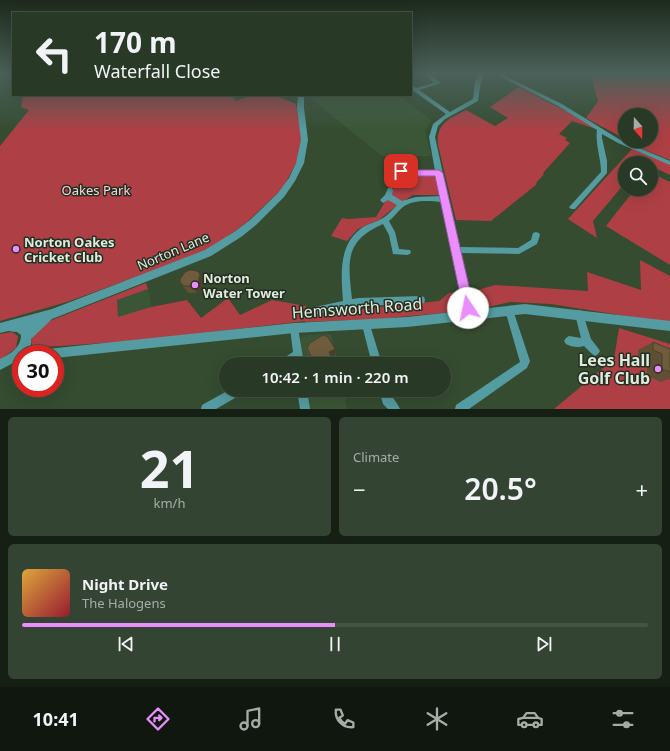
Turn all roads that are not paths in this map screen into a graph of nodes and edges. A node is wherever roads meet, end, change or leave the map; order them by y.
1 (419, 93) edge
2 (477, 93) edge
3 (536, 93) edge
4 (301, 96) edge
5 (450, 114) junction
6 (600, 130) junction
7 (670, 162) edge
8 (439, 173) junction
9 (396, 177) dead end
10 (387, 195) dead end
11 (445, 199) junction
12 (402, 205) junction
13 (573, 207) dead end
14 (385, 220) junction
15 (536, 235) dead end
16 (457, 250) junction
17 (407, 252) dead end
18 (421, 300) dead end
19 (348, 304) junction
20 (318, 310) dead end
21 (509, 310) junction
22 (52, 314) junction
23 (470, 314) junction
24 (579, 314) junction
25 (13, 325) junction
26 (366, 325) junction
27 (670, 326) edge
28 (0, 328) edge
29 (294, 328) junction
30 (25, 340) junction
31 (569, 341) dead end
32 (586, 341) junction
33 (26, 345) edge
34 (595, 351) dead end
35 (64, 352) edge
36 (298, 357) edge
37 (375, 357) edge
38 (12, 361) edge
39 (2, 364) edge
40 (226, 397) edge
41 (303, 397) edge
42 (386, 397) edge
43 (206, 409) edge
44 (305, 409) edge
45 (395, 409) edge
46 (460, 409) edge

1 - 5 street
2 - 5 street
3 - 6 street
4 - 22 street, Norton Lane
5 - 8 street
6 - 7 street
6 - 13 street
8 - 9 street
8 - 11 street
10 - 12 street
11 - 12 street
11 - 16 street
12 - 14 street
14 - 17 street
14 - 19 street
15 - 16 street
16 - 23 street
18 - 19 street
19 - 20 street
21 - 23 street, Hemsworth Road
21 - 24 street, Hemsworth Road
21 - 46 street
22 - 25 street, Norton Lane
22 - 30 street, Norton Lane
23 - 26 street, Hemsworth Road
24 - 27 street, Hemsworth Road
24 - 32 street
25 - 28 street, Norton Lane
25 - 30 street
26 - 29 street, Hemsworth Road
26 - 37 street
29 - 35 street, Hemsworth Road
29 - 36 street
30 - 33 street
30 - 39 street, Norton Lane
31 - 32 street
32 - 34 street
38 - 39 street
40 - 43 street
41 - 44 street
42 - 45 street

